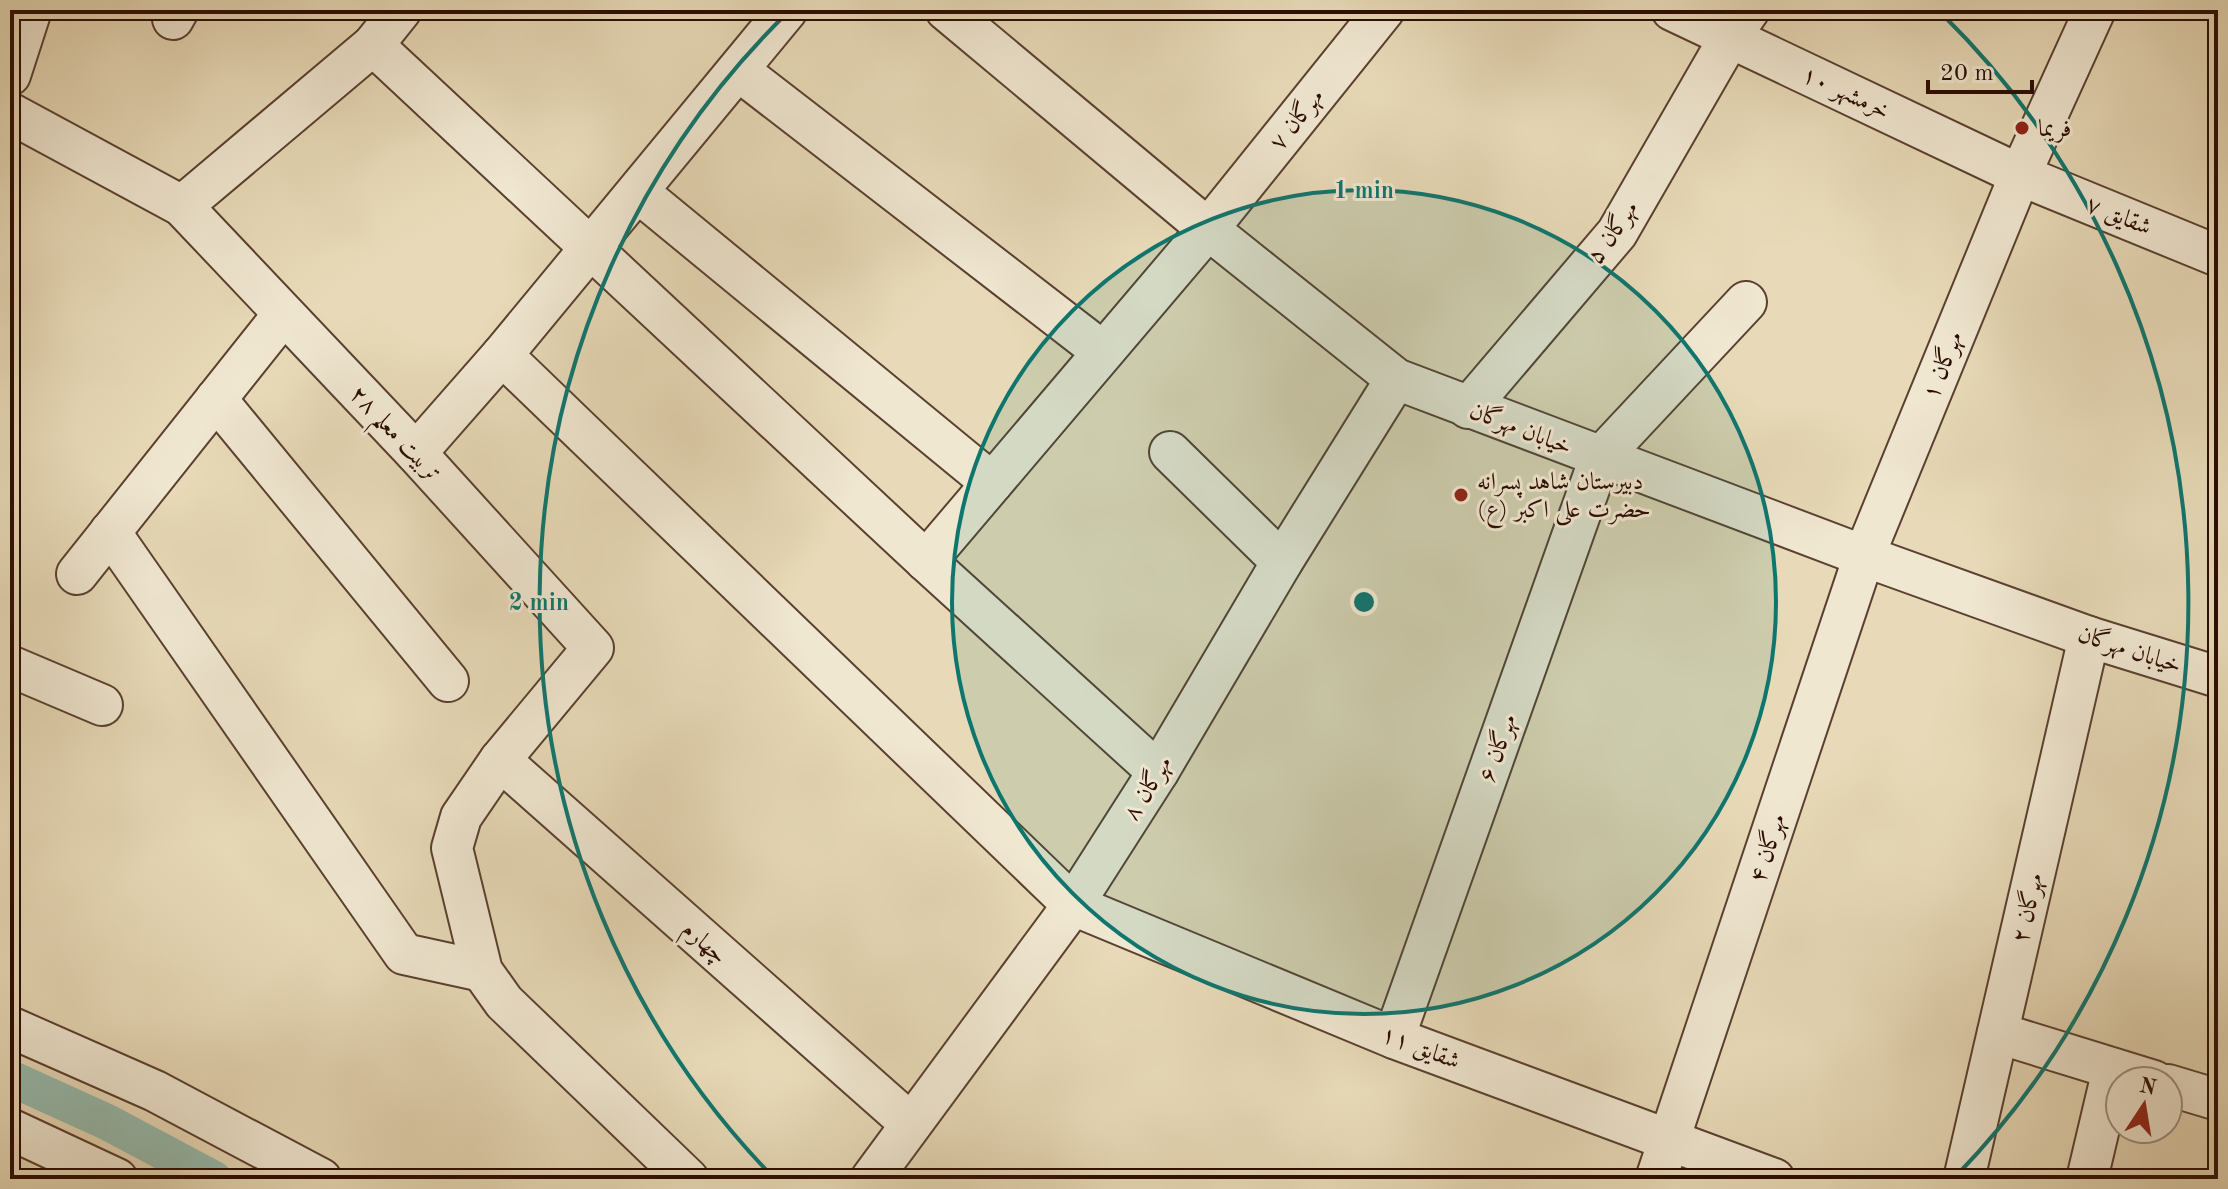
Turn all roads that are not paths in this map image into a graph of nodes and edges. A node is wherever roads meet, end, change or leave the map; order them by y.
1 (31, 10) edge
2 (401, 10) edge
3 (787, 10) edge
4 (1384, 10) edge
5 (1672, 10) edge
6 (2095, 10) edge
7 (963, 15) edge
8 (1739, 24) edge
9 (373, 45) junction
10 (738, 70) junction
11 (10, 75) edge
12 (10, 113) edge
13 (2020, 175) junction
14 (638, 192) junction
15 (182, 206) junction
16 (1208, 229) junction
17 (591, 249) junction
18 (2218, 256) edge
19 (1746, 302) dead end
20 (283, 315) junction
21 (1103, 352) junction
22 (502, 355) junction
23 (1396, 379) junction
24 (216, 399) junction
25 (1468, 408) junction
26 (1170, 452) dead end
27 (416, 453) junction
28 (1600, 458) junction
29 (992, 483) junction
30 (110, 532) junction
31 (1864, 556) junction
32 (926, 561) junction
33 (1282, 562) junction
34 (77, 574) dead end
35 (2089, 637) junction
36 (10, 666) edge
37 (2218, 677) edge
38 (448, 681) dead end
39 (102, 705) dead end
40 (500, 760) junction
41 (1158, 772) junction
42 (1073, 905) junction
43 (482, 971) junction
44 (10, 1027) edge
45 (1998, 1033) junction
46 (1394, 1038) junction
47 (2104, 1066) edge
48 (2184, 1090) edge
49 (2218, 1100) edge
50 (2104, 1107) edge
51 (911, 1124) junction
52 (10, 1129) edge
53 (1669, 1140) junction
54 (117, 1179) edge
55 (321, 1179) edge
56 (688, 1179) edge
57 (871, 1179) edge
58 (1656, 1179) edge
59 (1774, 1179) edge
60 (1964, 1179) edge
61 (2087, 1179) edge

1 - 11 street
2 - 9 street
3 - 10 street
4 - 16 street, مهرگان ۷
5 - 8 street, خرمشهر ۱۰
6 - 13 street, مهرگان ۱
7 - 16 street, خیابان مهرگان
8 - 13 street, خرمشهر ۱۰
8 - 25 street, مهرگان ۵
9 - 15 street
9 - 17 street
10 - 14 street
10 - 21 street
12 - 15 street, تربیت معلم ۲۸
13 - 18 street, شقایق ۷
13 - 31 street, مهرگان ۱
14 - 17 street
14 - 29 street
15 - 20 street, تربیت معلم ۲۸
16 - 21 street, مهرگان ۷
16 - 23 street, خیابان مهرگان
17 - 22 street
17 - 32 street
19 - 28 street
20 - 24 street
20 - 27 street, تربیت معلم ۲۸
21 - 29 street, مهرگان ۷
22 - 27 street
22 - 42 street
23 - 25 street, خیابان مهرگان
23 - 33 street, مهرگان ۸
24 - 30 street
24 - 38 street
25 - 28 street, خیابان مهرگان
26 - 33 street
27 - 40 street, تربیت معلم ۲۸
28 - 31 street, خیابان مهرگان
28 - 46 street, مهرگان ۶
29 - 32 street, مهرگان ۷
30 - 34 street
30 - 43 street
31 - 35 street, خیابان مهرگان
31 - 53 street, مهرگان ۴
32 - 41 street
33 - 41 street, مهرگان ۸
35 - 37 street, خیابان مهرگان
35 - 45 street, مهرگان ۲
36 - 39 street
40 - 43 street, تربیت معلم ۲۸
40 - 51 street, چهارم
41 - 42 street, مهرگان ۸
42 - 46 street, شقایق ۱۱
42 - 51 street, مهرگان ۸
43 - 56 street
44 - 55 street
45 - 47 street
45 - 60 street, مهرگان ۲
46 - 53 street, شقایق ۱۱
48 - 49 street
50 - 61 street
51 - 57 street, مهرگان ۸
52 - 54 street
53 - 58 street, مهرگان ۴
53 - 59 street, شقایق ۱۱

